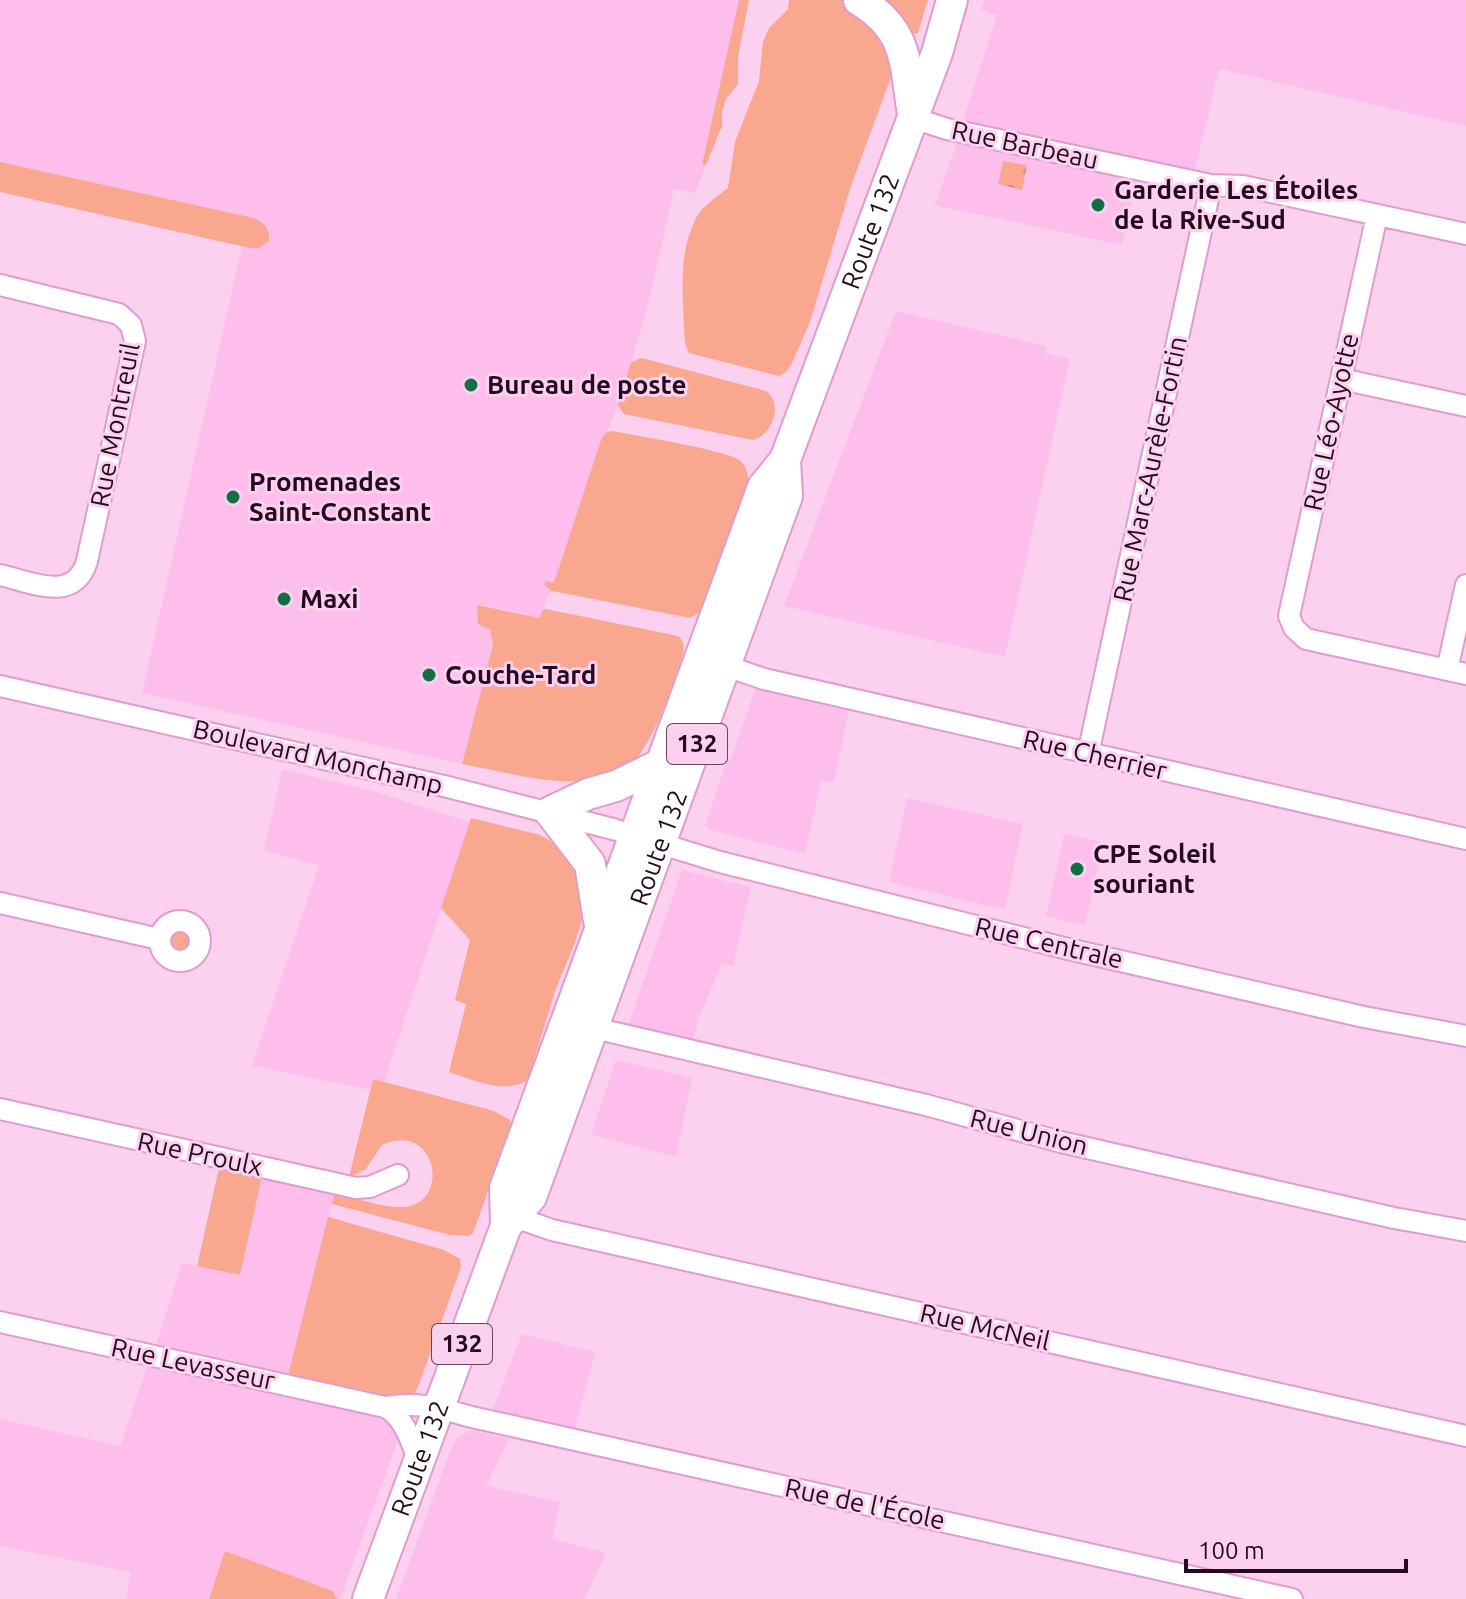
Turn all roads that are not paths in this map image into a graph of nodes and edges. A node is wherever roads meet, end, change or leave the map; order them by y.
1 (859, 0) edge
2 (952, 0) edge
3 (960, 0) edge
4 (937, 53) junction
5 (913, 118) junction
6 (1211, 185) junction
7 (1377, 215) junction
8 (1466, 234) edge
9 (0, 285) edge
10 (1341, 379) junction
11 (1466, 406) edge
12 (785, 460) junction
13 (0, 575) edge
14 (1466, 585) edge
15 (726, 666) junction
16 (1456, 672) edge
17 (0, 686) edge
18 (1088, 754) junction
19 (659, 765) junction
20 (550, 812) junction
21 (1466, 839) edge
22 (648, 840) junction
23 (0, 903) edge
24 (600, 927) junction
25 (159, 939) dead end
26 (594, 1028) junction
27 (1466, 1036) edge
28 (0, 1109) edge
29 (398, 1175) dead end
30 (508, 1219) junction
31 (1466, 1231) edge
32 (0, 1322) edge
33 (439, 1406) junction
34 (385, 1407) junction
35 (1466, 1436) edge
36 (419, 1462) junction
37 (368, 1599) edge
38 (1292, 1599) edge

1 - 5 highway
2 - 4 highway, Route 132 / 132
3 - 4 highway, 132
4 - 5 highway, Route 132 / 132
5 - 6 street, Rue Barbeau
5 - 12 highway, Route 132 / 132
6 - 7 street, Rue Barbeau
6 - 18 street, Rue Marc-Aurèle-Fortin
7 - 8 street, Rue Barbeau
7 - 10 street, Rue Léo-Ayotte
9 - 13 street, Rue Montreuil
10 - 11 street
10 - 16 street, Rue Léo-Ayotte
12 - 15 highway, Route 132 / 132
12 - 19 highway, Route 132 / 132
14 - 16 street
15 - 18 street, Rue Cherrier
15 - 22 highway, Route 132 / 132
17 - 20 street, Boulevard Monchamp
18 - 21 street, Rue Cherrier
19 - 20 highway
19 - 22 highway, Route 132 / 132
20 - 22 street, Boulevard Monchamp
20 - 24 highway
22 - 24 highway, Route 132 / 132
22 - 26 highway, Route 132 / 132
22 - 27 street, Rue Centrale
23 - 25 street
24 - 30 highway, Route 132 / 132
26 - 30 highway, Route 132 / 132
26 - 31 street, Rue Union
28 - 29 street, Rue Proulx
30 - 33 highway, Route 132 / 132
30 - 35 street, Rue McNeil
32 - 34 street, Rue Levasseur
33 - 34 street, Rue Levasseur
33 - 36 highway, Route 132 / 132
33 - 38 street, Rue de l'École
34 - 36 street
36 - 37 highway, Route 132 / 132

